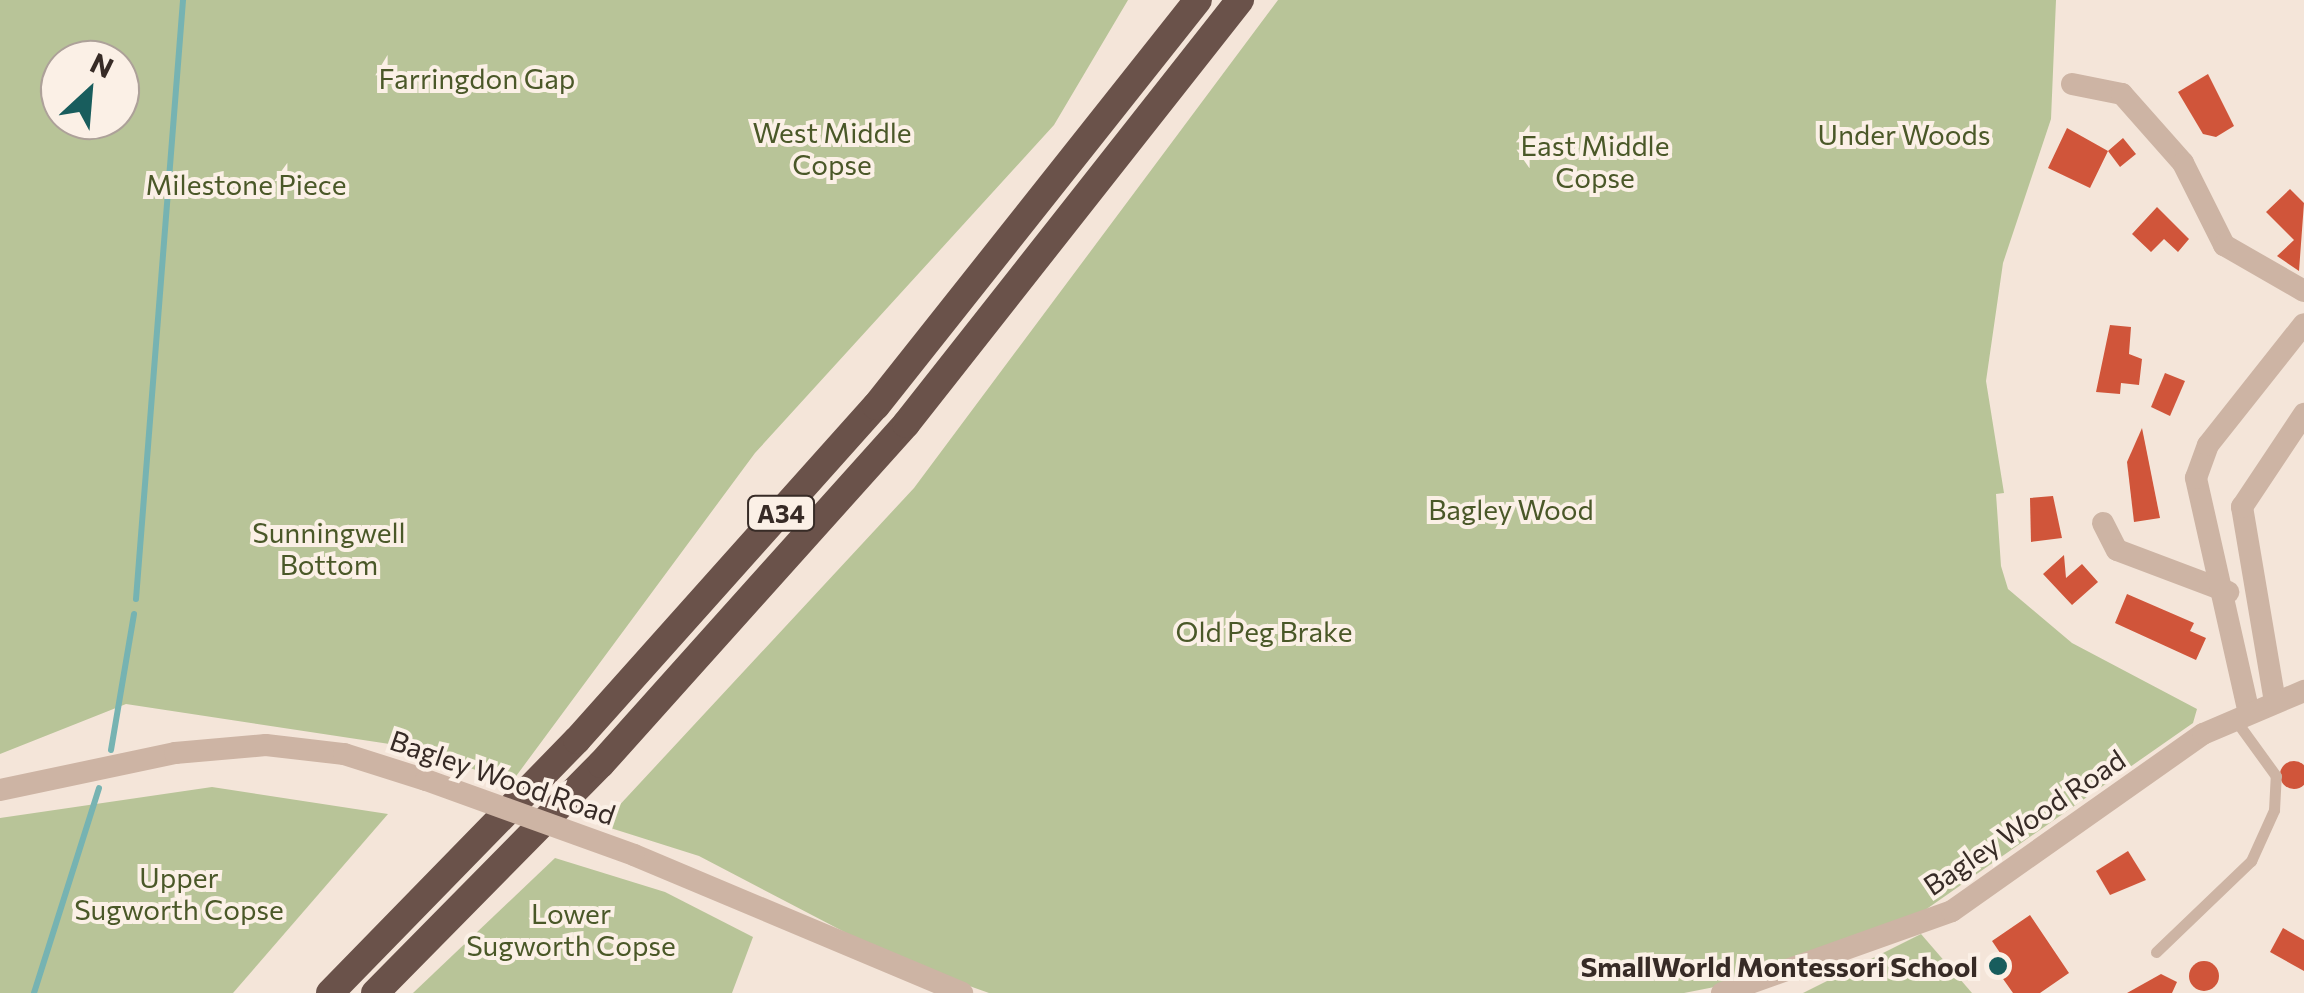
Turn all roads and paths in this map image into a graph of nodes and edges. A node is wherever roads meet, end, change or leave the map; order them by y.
1 (1198, 0) edge
2 (1240, 0) edge
3 (2072, 84) dead end
4 (2304, 290) edge
5 (2304, 324) edge
6 (2304, 414) edge
7 (2101, 532) dead end
8 (2228, 592) junction
9 (2304, 691) edge
10 (2274, 696) junction
11 (2241, 714) junction
12 (0, 790) edge
13 (2156, 952) dead end
14 (330, 993) edge
15 (375, 993) edge
16 (962, 993) edge
17 (1722, 993) edge

1 - 14 highway, A34
2 - 15 highway, A34
3 - 4 street
5 - 8 street
6 - 10 street
7 - 8 street
8 - 11 street
9 - 10 street, Bagley Wood Road
10 - 11 street, Bagley Wood Road
11 - 13 lane
11 - 17 street, Bagley Wood Road
12 - 16 street, Bagley Wood Road, bridge

